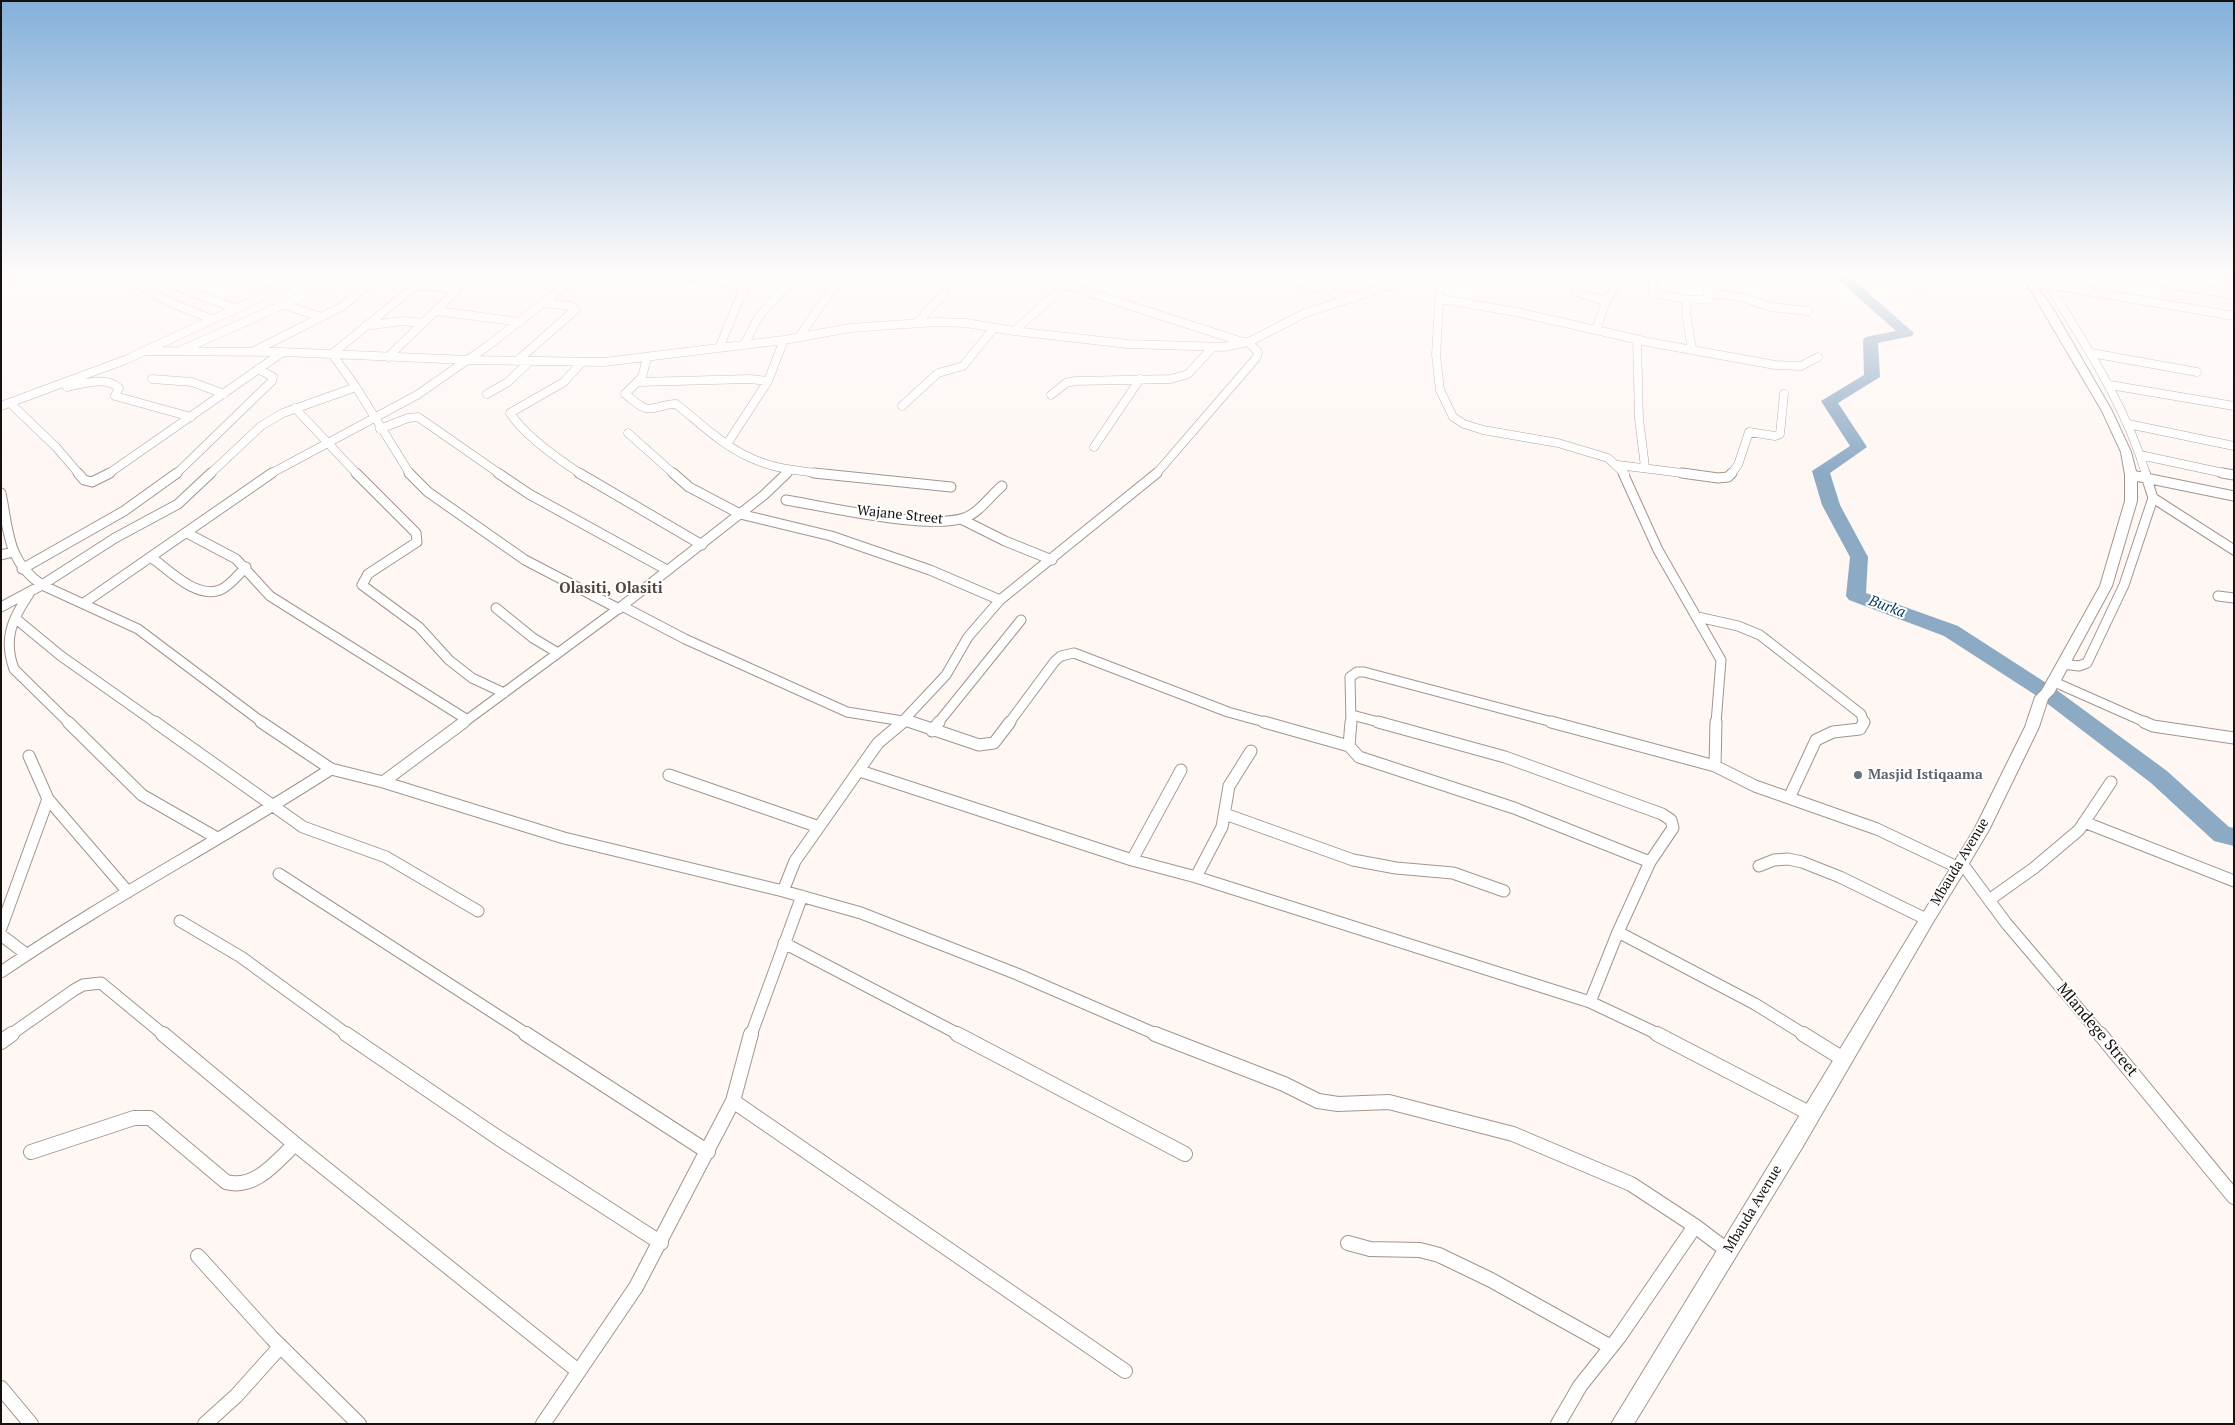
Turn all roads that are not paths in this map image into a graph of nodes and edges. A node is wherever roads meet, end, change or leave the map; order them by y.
1 (166, 340) edge
2 (203, 340) edge
3 (275, 340) edge
4 (347, 340) edge
5 (405, 340) edge
6 (495, 340) edge
7 (541, 340) edge
8 (722, 340) edge
9 (746, 340) edge
10 (780, 340) edge
11 (784, 340) edge
12 (984, 340) edge
13 (1097, 340) edge
14 (1242, 340) edge
15 (1250, 340) edge
16 (1437, 340) edge
17 (1637, 340) edge
18 (1640, 340) edge
19 (1690, 340) edge
20 (2066, 340) edge
21 (2083, 340) edge
22 (1247, 342) junction
23 (744, 345) junction
24 (1213, 347) junction
25 (719, 348) junction
26 (1692, 350) junction
27 (144, 351) junction
28 (180, 351) junction
29 (252, 352) junction
30 (283, 352) junction
31 (2091, 353) junction
32 (332, 354) junction
33 (388, 357) junction
34 (647, 358) junction
35 (1818, 358) dead end
36 (468, 360) junction
37 (517, 362) junction
38 (529, 362) junction
39 (581, 363) junction
40 (258, 370) junction
41 (2197, 372) dead end
42 (152, 378) dead end
43 (1140, 379) junction
44 (768, 381) junction
45 (639, 382) junction
46 (2110, 386) junction
47 (356, 387) junction
48 (45, 390) junction
49 (224, 394) junction
50 (486, 394) dead end
51 (1784, 394) dead end
52 (1051, 395) dead end
53 (10, 403) junction
54 (1, 406) edge
55 (902, 406) dead end
56 (2234, 406) edge
57 (295, 408) junction
58 (191, 417) junction
59 (374, 418) junction
60 (2128, 424) junction
61 (380, 430) junction
62 (628, 433) dead end
63 (327, 440) junction
64 (726, 444) junction
65 (2234, 446) edge
66 (1094, 447) dead end
67 (2140, 455) junction
68 (1618, 465) junction
69 (1645, 467) junction
70 (790, 470) junction
71 (2131, 475) junction
72 (2234, 475) edge
73 (2147, 478) junction
74 (951, 486) dead end
75 (1002, 486) dead end
76 (1, 493) edge
77 (2234, 496) edge
78 (2153, 498) junction
79 (786, 500) dead end
80 (740, 514) junction
81 (961, 519) junction
82 (187, 533) junction
83 (702, 545) junction
84 (2234, 550) edge
85 (7, 554) edge
86 (152, 558) junction
87 (1052, 560) junction
88 (246, 567) junction
89 (22, 569) junction
90 (667, 570) junction
91 (42, 585) junction
92 (30, 592) junction
93 (2218, 596) dead end
94 (2234, 598) edge
95 (1000, 600) junction
96 (84, 602) junction
97 (1, 607) edge
98 (496, 608) dead end
99 (620, 608) junction
100 (1698, 617) junction
101 (15, 618) junction
102 (1021, 620) dead end
103 (558, 653) junction
104 (2062, 664) junction
105 (2052, 681) junction
106 (504, 692) junction
107 (1352, 715) junction
108 (466, 719) junction
109 (905, 720) junction
110 (932, 731) junction
111 (2234, 738) edge
112 (1349, 746) junction
113 (1251, 751) dead end
114 (29, 756) dead end
115 (1715, 766) junction
116 (331, 770) junction
117 (1181, 770) dead end
118 (860, 771) junction
119 (669, 775) dead end
120 (383, 782) junction
121 (2111, 782) dead end
122 (1790, 798) junction
123 (48, 799) junction
124 (274, 808) junction
125 (1225, 814) junction
126 (2084, 822) junction
127 (819, 827) junction
128 (217, 838) junction
129 (1132, 860) junction
130 (1650, 862) junction
131 (1960, 865) junction
132 (1760, 866) dead end
133 (279, 874) dead end
134 (1196, 877) junction
135 (2234, 881) edge
136 (783, 891) junction
137 (1504, 891) dead end
138 (128, 892) junction
139 (802, 896) junction
140 (1989, 900) junction
141 (478, 911) dead end
142 (1926, 919) junction
143 (180, 921) dead end
144 (1, 928) edge
145 (1618, 932) junction
146 (1, 935) edge
147 (784, 943) junction
148 (26, 954) junction
149 (1, 972) edge
150 (1590, 1002) junction
151 (1, 1042) edge
152 (1843, 1059) junction
153 (733, 1101) junction
154 (1811, 1114) junction
155 (295, 1144) junction
156 (31, 1152) dead end
157 (708, 1152) junction
158 (1185, 1154) dead end
159 (2234, 1198) edge
160 (1696, 1226) junction
161 (660, 1242) junction
162 (1348, 1243) dead end
163 (1728, 1251) junction
164 (198, 1256) dead end
165 (280, 1347) junction
166 (1611, 1347) junction
167 (578, 1371) junction
168 (1125, 1371) dead end
169 (1, 1388) edge
170 (31, 1424) edge
171 (205, 1424) edge
172 (359, 1424) edge
173 (543, 1424) edge
174 (1558, 1424) edge
175 (1622, 1424) edge

1 - 27 street
2 - 28 street
3 - 29 street
4 - 32 street
5 - 33 street
6 - 36 street
7 - 37 street
8 - 25 street
9 - 23 street
10 - 23 street
11 - 44 street
12 - 55 street
13 - 24 street
14 - 22 street
15 - 22 street
16 - 68 street
17 - 69 street
18 - 26 street
19 - 26 street
20 - 71 street, Mbauda Avenue
21 - 31 street
22 - 24 street
22 - 87 street
23 - 25 street
24 - 43 street
25 - 34 street
26 - 35 street
27 - 28 street
27 - 48 street
28 - 29 street
29 - 30 street
30 - 32 street
30 - 40 street
31 - 41 street
31 - 46 street
32 - 33 street
32 - 47 street
33 - 36 street
34 - 39 street
34 - 45 street
36 - 37 street
36 - 59 street
37 - 38 street
38 - 39 street
38 - 50 street
39 - 83 street
40 - 49 street
40 - 89 street
42 - 49 street
43 - 52 street
43 - 66 street
44 - 45 street
44 - 64 street
45 - 64 street
46 - 56 street
46 - 60 street
47 - 57 street
47 - 59 street
48 - 53 street
48 - 58 street
49 - 58 street
51 - 69 street
53 - 54 street
53 - 58 street
57 - 63 street
57 - 91 street
59 - 61 street
59 - 63 street
60 - 65 street
60 - 67 street
61 - 90 street
61 - 99 street
62 - 80 street
63 - 82 street
63 - 106 street
64 - 70 street
67 - 72 street
67 - 73 street
68 - 69 street
68 - 100 street
70 - 74 street
70 - 80 street
71 - 73 street
71 - 104 street, Mbauda Avenue
73 - 77 street
73 - 78 street
75 - 81 street, Wajane Street
76 - 85 street
78 - 84 street
78 - 104 street
79 - 81 street, Wajane Street
80 - 83 street
80 - 95 street
81 - 87 street
82 - 86 street
82 - 88 street
83 - 90 street
85 - 89 street
86 - 88 street
86 - 96 street
87 - 95 street
88 - 108 street
89 - 91 street
90 - 99 street
91 - 92 street
91 - 96 street
92 - 97 street
92 - 101 street
93 - 94 street
95 - 109 street
96 - 116 street
98 - 103 street
99 - 103 street
99 - 109 street
100 - 115 street
100 - 122 street
101 - 124 street
101 - 128 street
102 - 110 street
103 - 106 street
104 - 105 street, Mbauda Avenue
105 - 111 street
105 - 131 street, Mbauda Avenue
106 - 108 street
107 - 112 street
107 - 115 street
107 - 130 street
108 - 120 street
109 - 110 street
109 - 118 street
110 - 112 street
112 - 130 street
113 - 125 street
114 - 123 street
115 - 122 street
116 - 120 street
116 - 124 street
117 - 129 street
118 - 127 street
118 - 129 street
119 - 127 street
120 - 136 street
121 - 126 street
122 - 131 street
123 - 138 street
123 - 144 street
124 - 128 street
124 - 141 street
125 - 134 street
125 - 137 street
126 - 135 street
126 - 140 street
127 - 136 street
128 - 138 street
129 - 134 street
130 - 145 street
131 - 140 street, Mlandege Street
131 - 142 street, Mbauda Avenue
132 - 142 street
133 - 157 street
134 - 150 street
136 - 139 street
138 - 148 street
139 - 147 street
139 - 160 street
140 - 159 street, Mlandege Street
142 - 152 street, Mbauda Avenue
143 - 161 street
145 - 150 street
145 - 152 street
146 - 148 street
147 - 153 street
147 - 158 street
148 - 149 street
150 - 154 street
151 - 155 street
152 - 154 street, Mbauda Avenue
153 - 157 street
153 - 168 street
154 - 163 street, Mbauda Avenue
155 - 156 street
155 - 167 street
157 - 161 street
160 - 163 street
160 - 166 street
161 - 167 street
162 - 166 street
163 - 175 street, Mbauda Avenue
164 - 165 street
165 - 171 street
165 - 172 street
166 - 174 street
167 - 173 street
169 - 170 street

